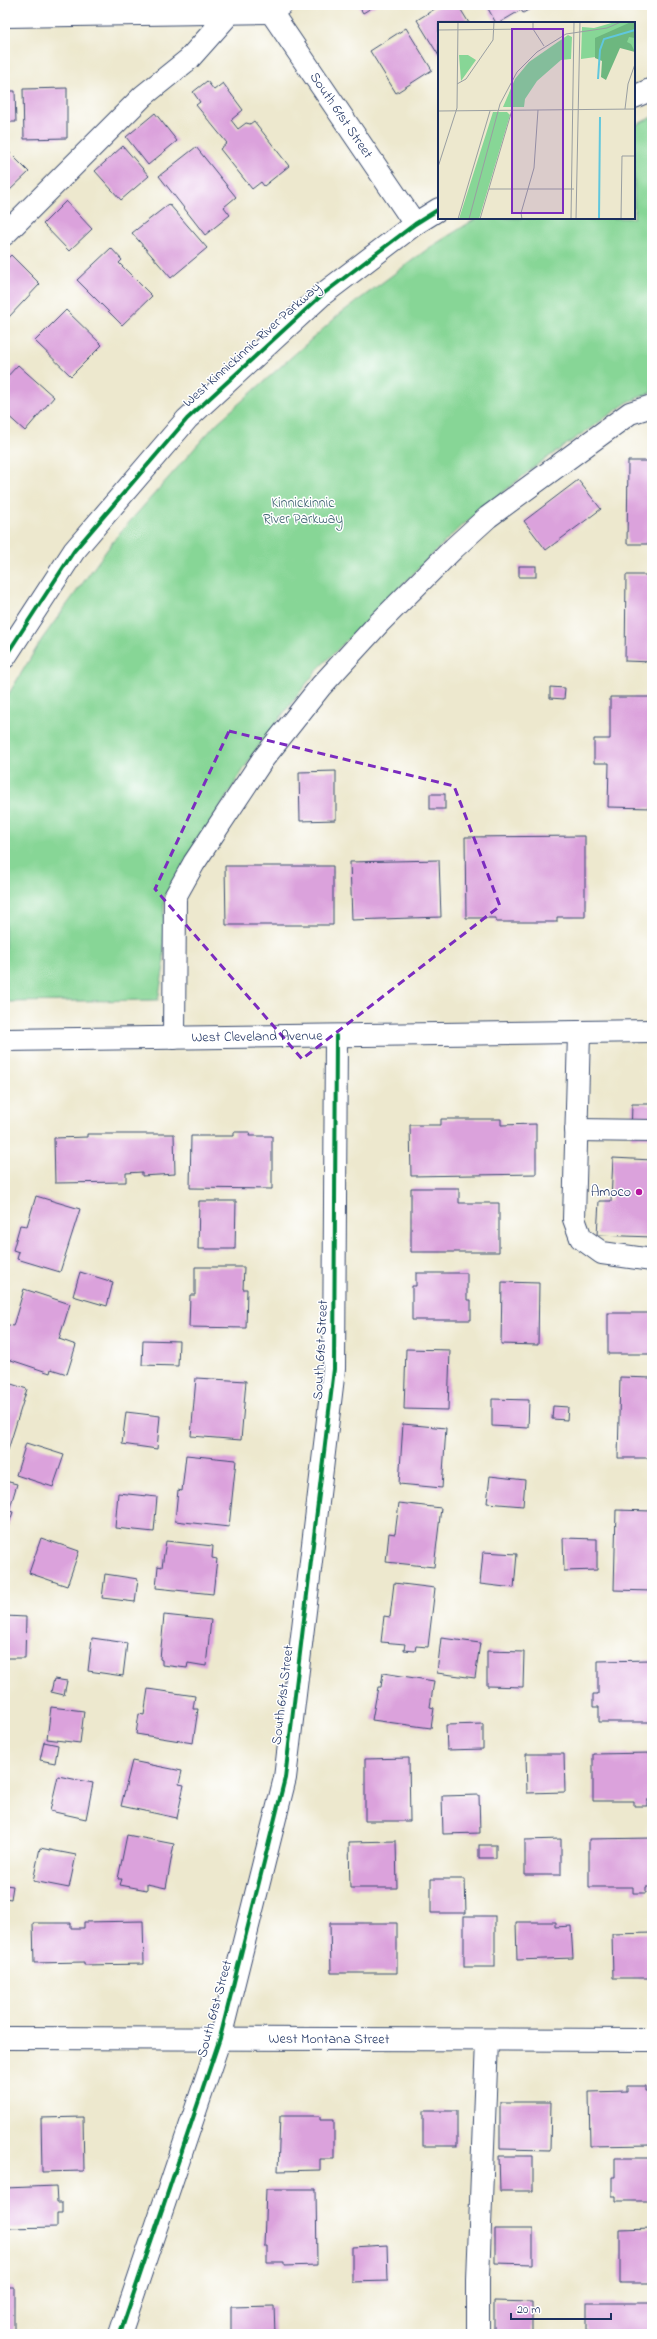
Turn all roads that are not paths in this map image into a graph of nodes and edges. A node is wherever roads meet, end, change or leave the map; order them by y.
1 (274, 7) edge
2 (18, 12) edge
3 (230, 13) junction
4 (652, 89) edge
5 (635, 97) edge
6 (438, 210) edge
7 (415, 224) junction
8 (5, 234) edge
9 (652, 406) edge
10 (5, 657) edge
11 (652, 1032) edge
12 (579, 1033) junction
13 (336, 1036) junction
14 (174, 1038) junction
15 (6, 1043) edge
16 (576, 1130) junction
17 (652, 1131) edge
18 (652, 1260) edge
19 (5, 2038) edge
20 (220, 2038) junction
21 (652, 2040) edge
22 (487, 2041) junction
23 (120, 2334) edge
24 (478, 2334) edge

1 - 3 street
1 - 7 street, South 61st Street
2 - 3 street
3 - 8 street
4 - 5 street
6 - 7 street, West Kinnickinnic River Parkway
7 - 10 street, West Kinnickinnic River Parkway
9 - 14 street
11 - 12 street, West Cleveland Avenue
12 - 13 street, West Cleveland Avenue
12 - 16 street
13 - 14 street, West Cleveland Avenue
13 - 20 street, South 61st Street
14 - 15 street, West Cleveland Avenue
16 - 17 street
16 - 18 street
19 - 20 street, West Montana Street
20 - 22 street, West Montana Street
20 - 23 street, South 61st Street
21 - 22 street, West Montana Street
22 - 24 street

